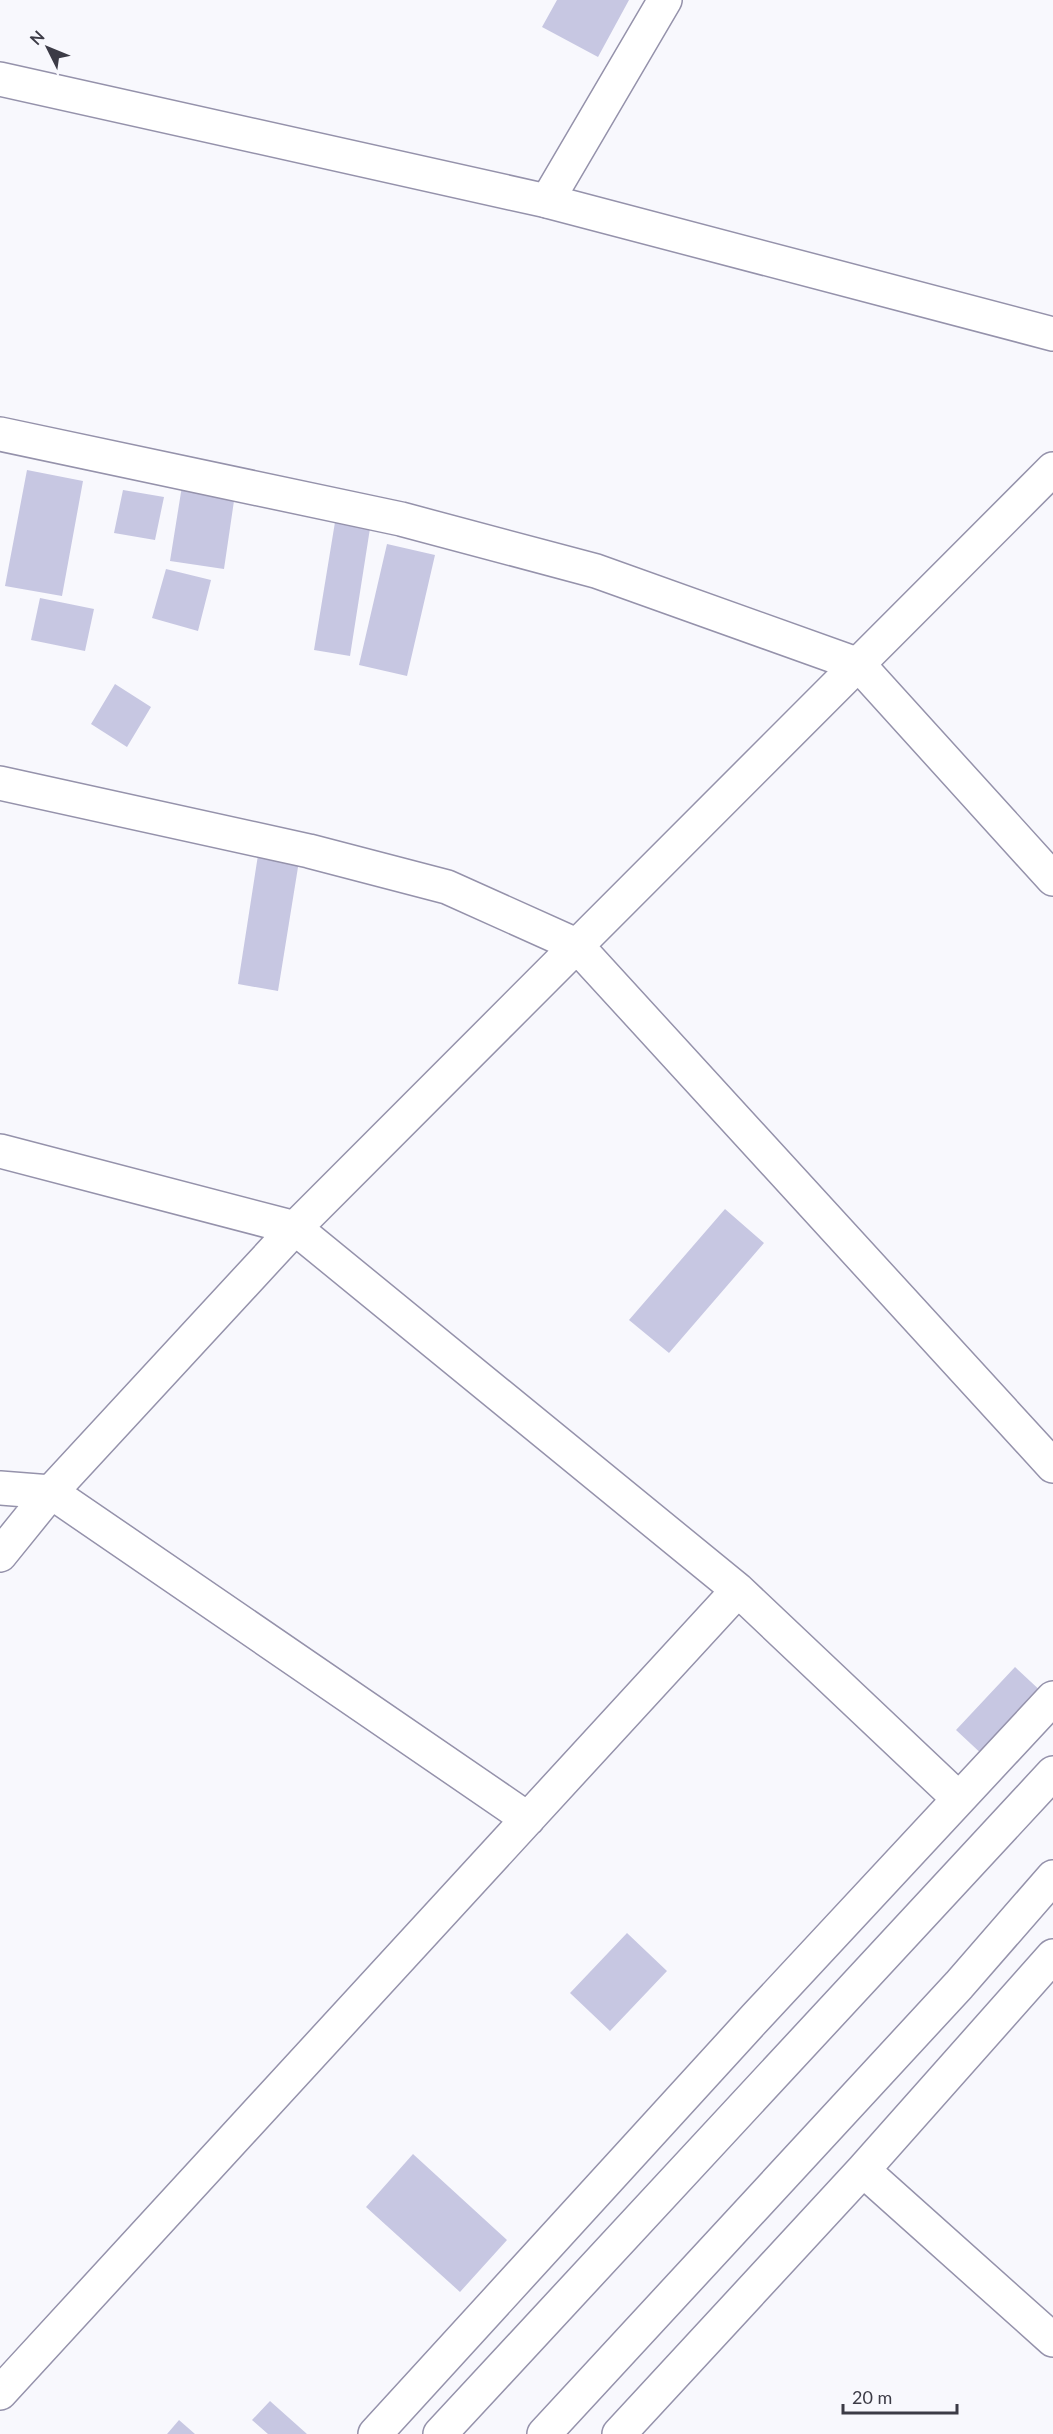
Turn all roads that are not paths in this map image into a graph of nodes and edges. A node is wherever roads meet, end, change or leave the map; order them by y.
1 (665, 0) edge
2 (0, 79) edge
3 (547, 201) junction
4 (1053, 334) edge
5 (0, 434) edge
6 (1053, 469) edge
7 (858, 665) junction
8 (0, 783) edge
9 (1053, 879) edge
10 (576, 945) junction
11 (0, 1151) edge
12 (295, 1228) junction
13 (1053, 1466) edge
14 (0, 1488) edge
15 (51, 1492) junction
16 (0, 1555) edge
17 (738, 1590) junction
18 (1053, 1698) edge
19 (1053, 1773) edge
20 (959, 1799) junction
21 (528, 1819) junction
22 (1053, 1877) edge
23 (1053, 1956) edge
24 (863, 2170) junction
25 (1053, 2340) edge
26 (0, 2394) edge
27 (375, 2434) edge
28 (440, 2434) edge
29 (544, 2434) edge
30 (619, 2434) edge

1 - 3 street
2 - 3 street
3 - 4 street
5 - 7 street
6 - 7 street
7 - 9 street
7 - 10 street
8 - 10 street
10 - 12 street
10 - 13 street
11 - 12 street
12 - 15 street
12 - 17 street
14 - 15 street
15 - 16 street
15 - 21 street
17 - 20 street
17 - 21 street
18 - 20 street
19 - 28 street
20 - 27 street
21 - 26 street
22 - 29 street
23 - 24 street
24 - 25 street
24 - 30 street

